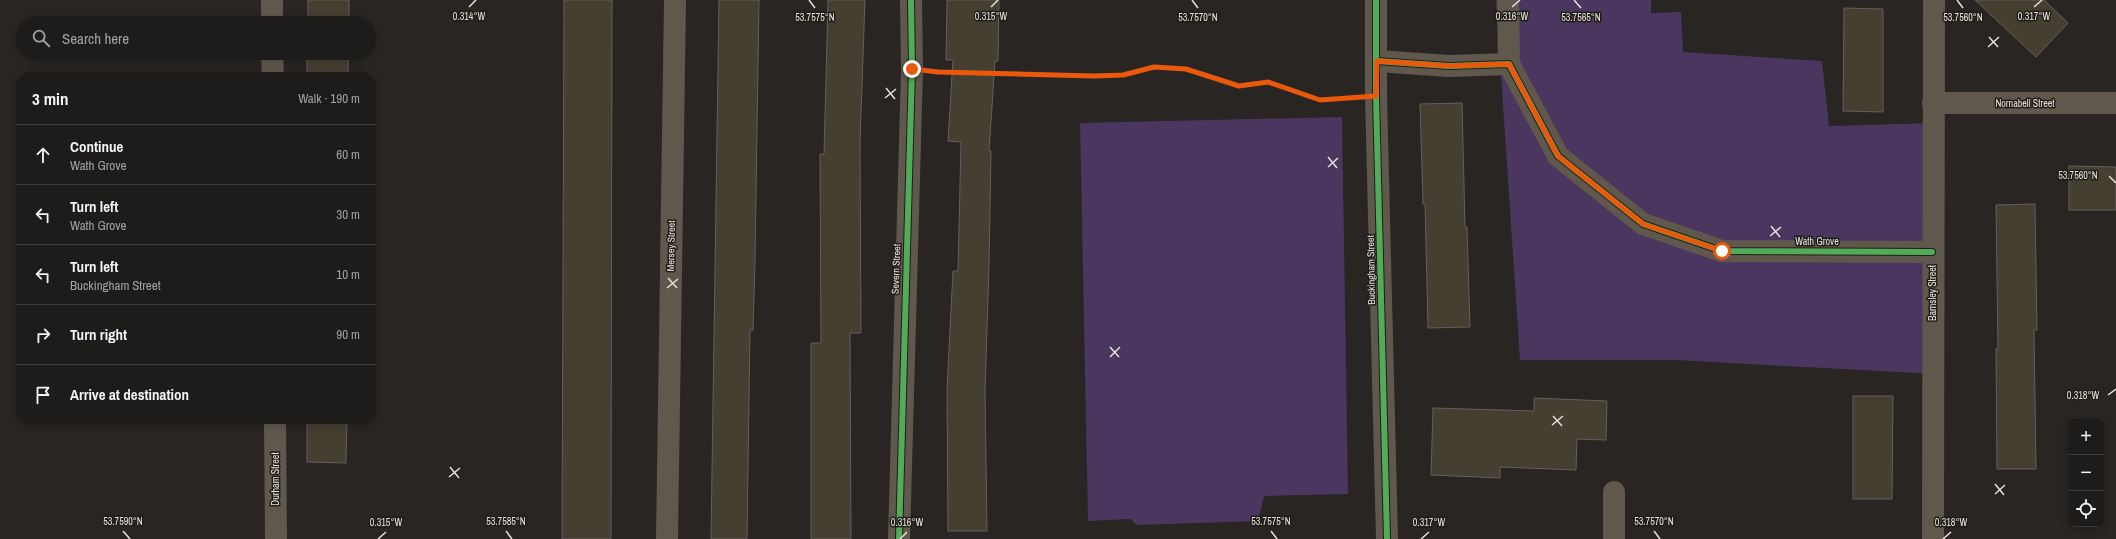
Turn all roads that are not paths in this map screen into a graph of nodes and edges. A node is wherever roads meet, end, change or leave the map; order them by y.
1 (272, 0) edge
2 (675, 0) edge
3 (911, 0) edge
4 (1376, 0) edge
5 (1508, 0) edge
6 (1934, 0) edge
7 (272, 16) edge
8 (272, 60) edge
9 (1377, 61) junction
10 (1509, 64) junction
11 (272, 72) edge
12 (2116, 103) edge
13 (1934, 104) junction
14 (1932, 252) junction
15 (275, 424) edge
16 (1614, 492) dead end
17 (276, 539) edge
18 (667, 539) edge
19 (899, 539) edge
20 (1387, 539) edge
21 (1614, 539) edge
22 (1933, 539) edge

1 - 7 street
2 - 18 street, Mersey Street
3 - 19 street, Severn Street
4 - 9 street, Buckingham Street
5 - 10 street
6 - 13 street, Barnsley Street
8 - 11 street
9 - 10 street
9 - 20 street, Buckingham Street
10 - 14 street, Wath Grove
12 - 13 street, Nornabell Street
13 - 14 street, Barnsley Street
14 - 22 street, Barnsley Street
15 - 17 street, Durham Street
16 - 21 street

